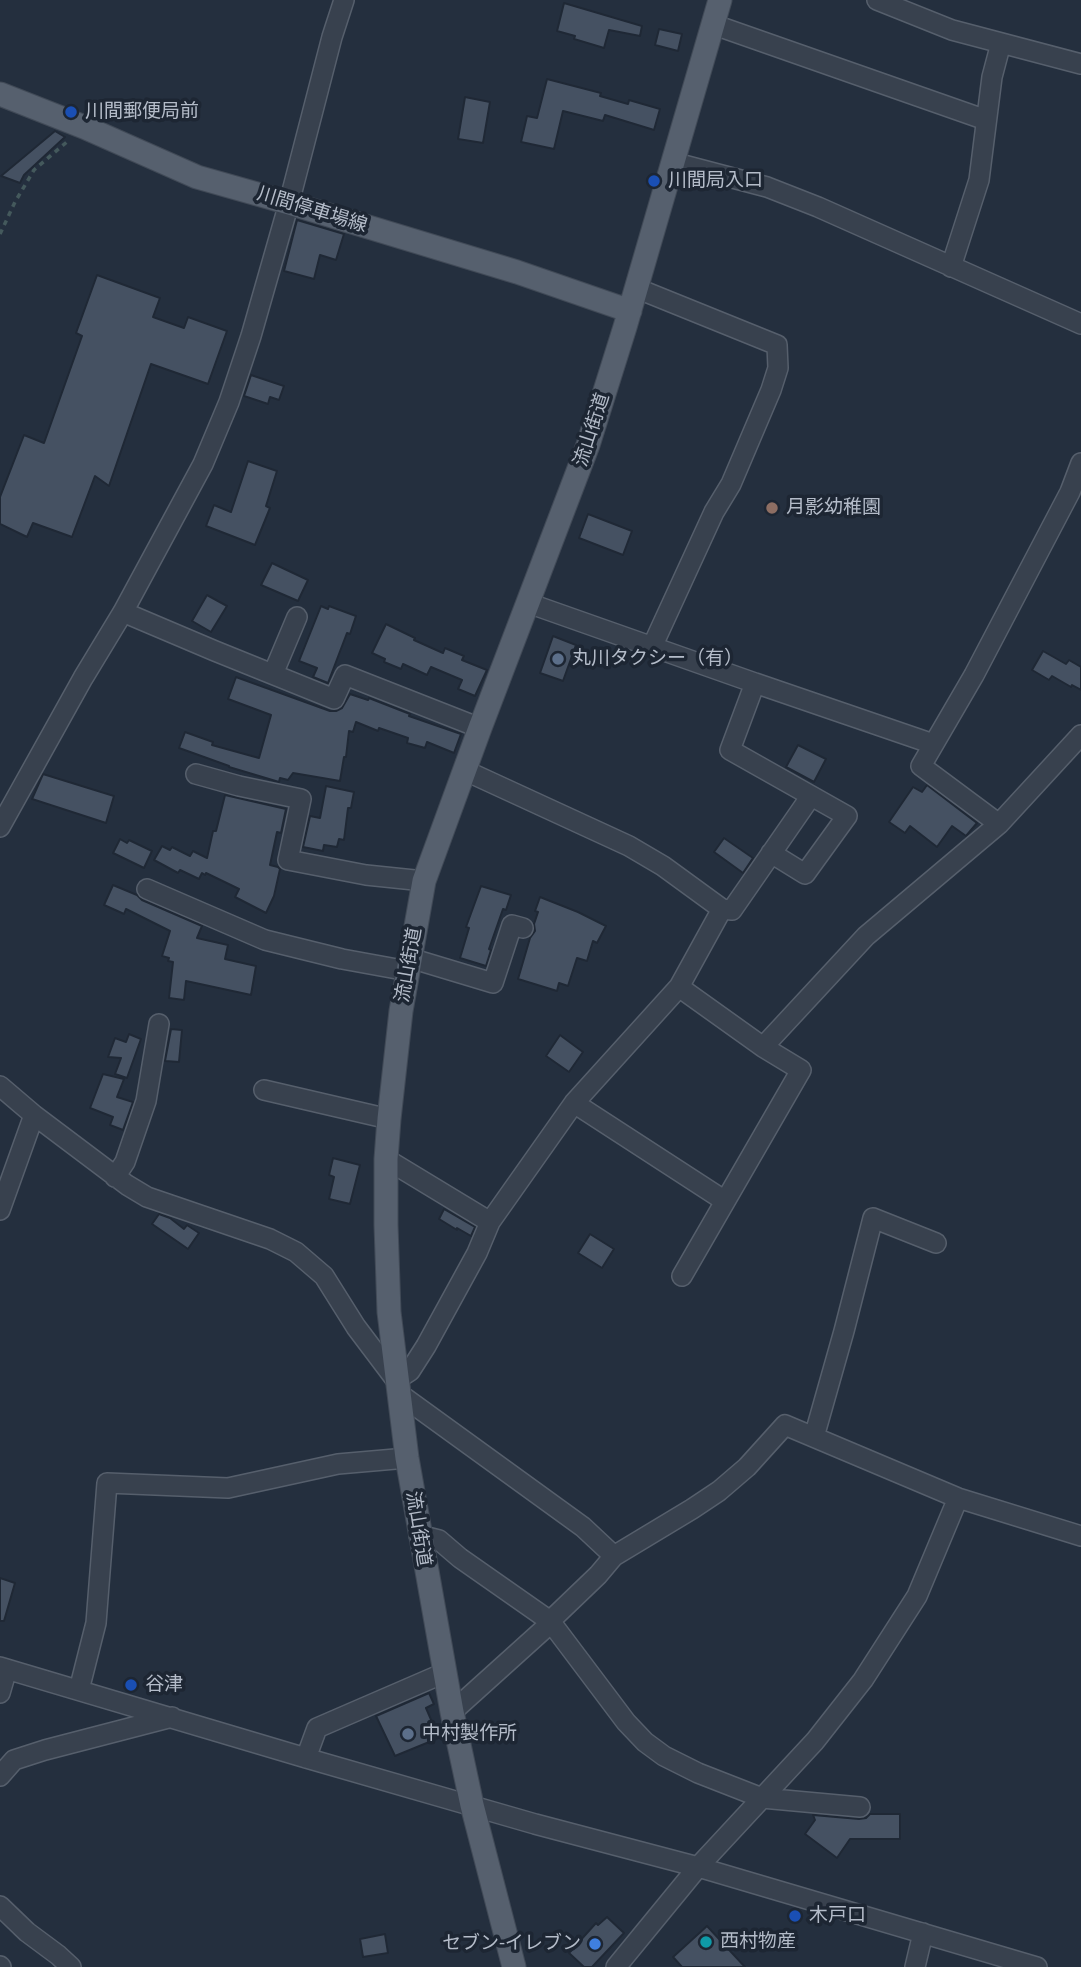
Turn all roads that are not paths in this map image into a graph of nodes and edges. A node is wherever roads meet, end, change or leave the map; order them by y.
1 (345, 0) edge
2 (719, 0) edge
3 (877, 0) edge
4 (712, 24) junction
5 (1001, 43) junction
6 (1081, 64) edge
7 (0, 94) edge
8 (986, 120) junction
9 (672, 162) junction
10 (289, 203) junction
11 (951, 267) junction
12 (636, 288) junction
13 (630, 311) junction
14 (1080, 326) edge
15 (1081, 463) edge
16 (1075, 495) edge
17 (528, 603) junction
18 (123, 612) junction
19 (297, 617) dead end
20 (652, 647) junction
21 (273, 674) junction
22 (755, 683) junction
23 (480, 728) junction
24 (1081, 735) edge
25 (933, 744) junction
26 (464, 770) junction
27 (196, 774) dead end
28 (811, 796) junction
29 (999, 824) junction
30 (0, 827) edge
31 (771, 853) junction
32 (424, 881) junction
33 (147, 889) dead end
34 (722, 909) junction
35 (523, 928) dead end
36 (409, 965) junction
37 (679, 987) junction
38 (159, 1024) dead end
39 (763, 1047) junction
40 (0, 1086) edge
41 (264, 1090) dead end
42 (574, 1103) junction
43 (34, 1115) junction
44 (389, 1119) junction
45 (386, 1159) junction
46 (115, 1177) junction
47 (725, 1201) junction
48 (0, 1210) edge
49 (490, 1222) junction
50 (936, 1242) dead end
51 (682, 1276) dead end
52 (397, 1387) junction
53 (814, 1437) junction
54 (407, 1458) junction
55 (958, 1498) junction
56 (419, 1535) junction
57 (1081, 1536) edge
58 (614, 1556) junction
59 (550, 1620) junction
60 (4, 1668) edge
61 (444, 1673) junction
62 (79, 1690) junction
63 (0, 1693) edge
64 (452, 1712) junction
65 (173, 1717) junction
66 (306, 1758) junction
67 (0, 1776) edge
68 (762, 1798) junction
69 (472, 1805) junction
70 (860, 1807) dead end
71 (698, 1867) junction
72 (0, 1906) edge
73 (923, 1933) junction
74 (71, 1967) edge
75 (514, 1967) edge
76 (616, 1967) edge
77 (915, 1967) edge
78 (1037, 1967) edge

1 - 10 street
2 - 4 main road, 流山街道
3 - 5 street
4 - 8 street
4 - 9 main road, 流山街道
5 - 6 street
5 - 8 street
7 - 10 main road, 川間停車場線
8 - 11 street
9 - 11 street
9 - 12 main road, 流山街道
10 - 13 main road, 川間停車場線
10 - 18 street
11 - 14 street
12 - 13 main road, 流山街道
12 - 20 street
13 - 17 main road, 流山街道
15 - 16 street
16 - 25 street
17 - 20 street
17 - 23 main road, 流山街道
18 - 21 street
18 - 30 street
19 - 21 street
20 - 22 street
21 - 23 street
22 - 25 street
22 - 28 street
23 - 26 main road, 流山街道
24 - 29 street
25 - 29 street
26 - 32 main road, 流山街道
26 - 34 street
27 - 32 street
28 - 31 street
28 - 31 street
29 - 39 street
31 - 34 street
32 - 36 main road, 流山街道
33 - 36 street
34 - 37 street
35 - 36 street
36 - 44 main road, 流山街道
37 - 39 street
37 - 42 street
38 - 46 street
39 - 47 street
40 - 43 street
41 - 44 street
42 - 47 street
42 - 49 street
43 - 46 street
43 - 48 street
44 - 45 main road, 流山街道
45 - 49 street
45 - 52 main road, 流山街道
46 - 52 street
47 - 51 street
49 - 52 street
50 - 53 street
52 - 54 main road, 流山街道
52 - 58 street
53 - 55 street
53 - 58 street
54 - 56 main road, 流山街道
54 - 62 street
55 - 57 street
55 - 68 street
56 - 59 street
56 - 61 main road, 流山街道
58 - 59 street
59 - 64 street
59 - 68 street
60 - 62 street
60 - 63 street
61 - 64 main road, 流山街道
61 - 66 street
62 - 65 street
64 - 69 main road, 流山街道
65 - 66 street
65 - 67 street
66 - 69 street
68 - 70 street
68 - 71 street
69 - 71 street
69 - 75 main road, 流山街道
71 - 73 street
71 - 76 street
72 - 74 street
73 - 77 street
73 - 78 street

